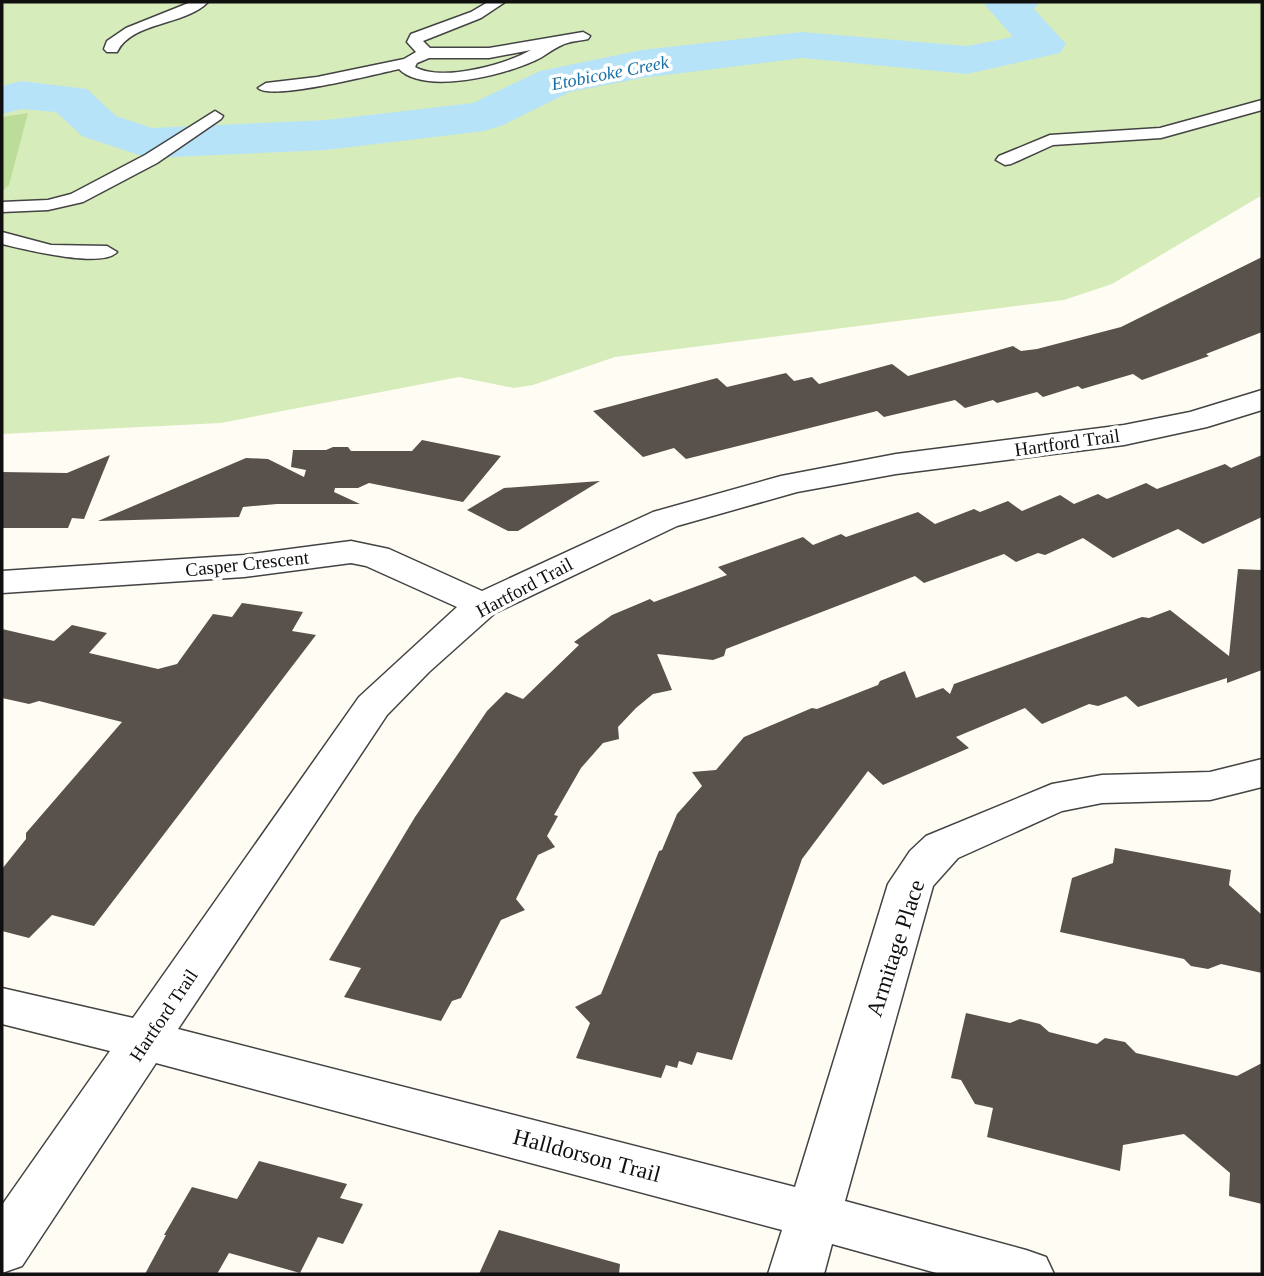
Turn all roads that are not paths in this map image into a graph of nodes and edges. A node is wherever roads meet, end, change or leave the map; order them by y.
1 (201, 2) edge
2 (498, 2) edge
3 (583, 36) dead end
4 (554, 42) junction
5 (112, 49) dead end
6 (426, 53) junction
7 (407, 63) junction
8 (266, 88) dead end
9 (1262, 105) edge
10 (211, 119) dead end
11 (1006, 160) dead end
12 (50, 205) junction
13 (2, 207) edge
14 (32, 231) junction
15 (2, 238) edge
16 (107, 252) dead end
17 (1262, 400) edge
18 (2, 582) edge
19 (482, 605) junction
20 (1262, 773) edge
21 (2, 1006) edge
22 (147, 1040) junction
23 (813, 1215) junction
24 (2, 1249) edge
25 (796, 1274) edge
26 (1027, 1274) edge

1 - 5 lane
2 - 6 lane
3 - 4 lane
4 - 6 lane
4 - 7 lane
6 - 7 lane
7 - 8 lane
9 - 11 lane
10 - 12 lane
12 - 13 lane
12 - 14 lane
14 - 15 lane
14 - 16 lane
17 - 19 street, Hartford Trail
18 - 19 street, Casper Crescent
19 - 22 street, Hartford Trail
20 - 23 street, Armitage Place
21 - 22 street
22 - 23 street, Halldorson Trail
22 - 24 street, Hartford Trail
23 - 25 street, Armitage Place
23 - 26 street, Halldorson Trail

